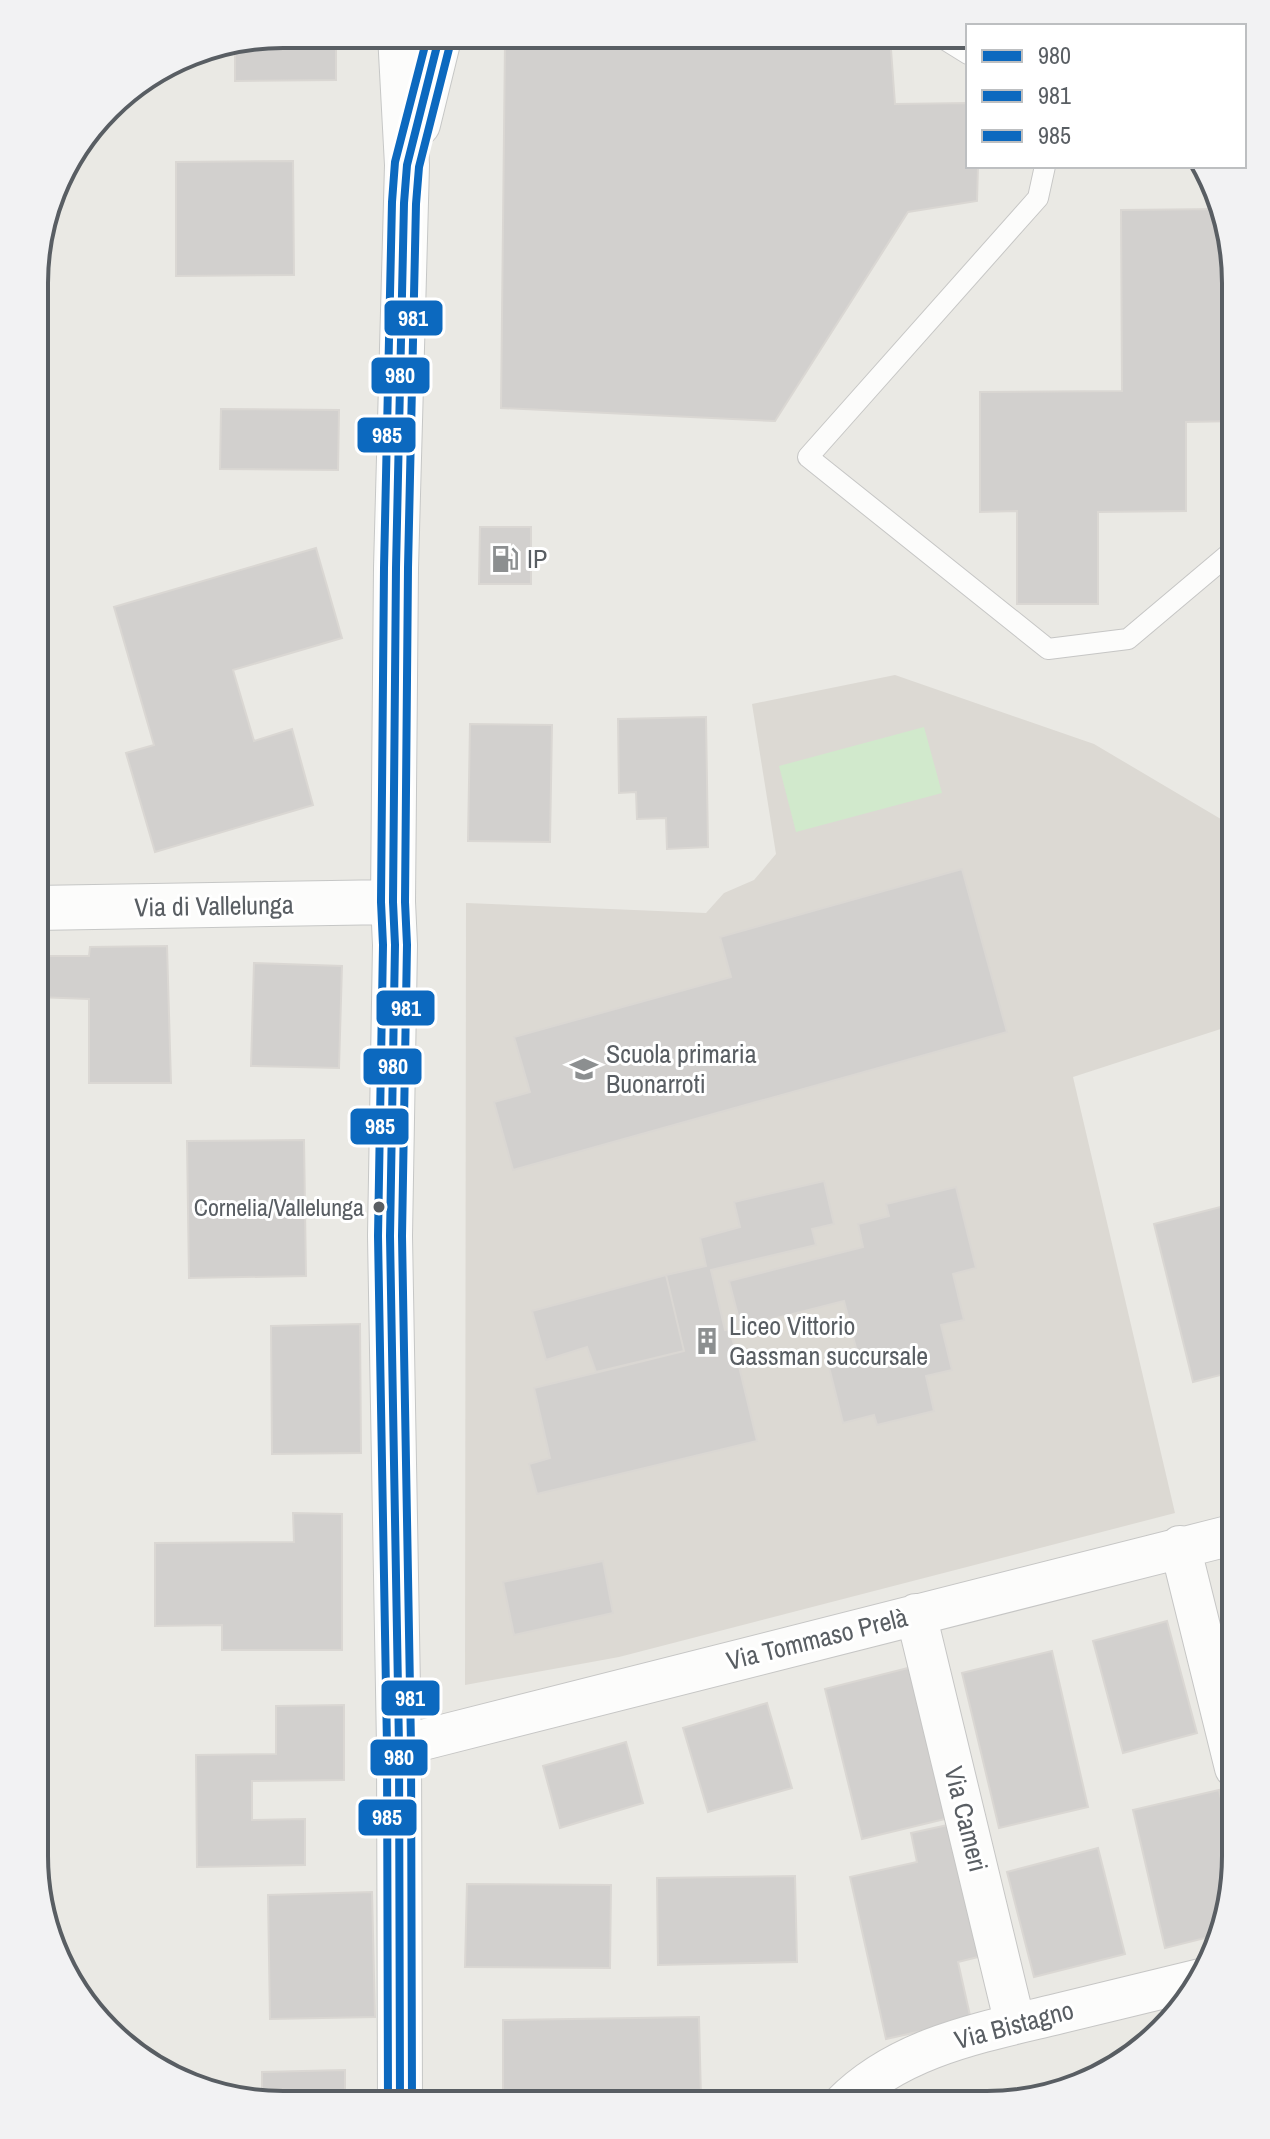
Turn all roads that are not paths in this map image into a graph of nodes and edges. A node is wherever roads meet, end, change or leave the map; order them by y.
1 (401, 49) edge
2 (436, 49) edge
3 (407, 165) junction
4 (1045, 168) edge
5 (1222, 560) edge
6 (393, 902) junction
7 (48, 908) edge
8 (1221, 1537) edge
9 (1180, 1546) junction
10 (916, 1614) junction
11 (1221, 1712) edge
12 (399, 1746) junction
13 (1184, 1983) edge
14 (1015, 2024) junction
15 (400, 2091) edge
16 (858, 2091) edge

1 - 3 street
2 - 3 street
3 - 6 street
4 - 5 lane
6 - 7 street, Via di Vallelunga
6 - 12 street
8 - 9 street, Via Tommaso Prelà
9 - 10 street, Via Tommaso Prelà
9 - 11 street
10 - 12 street, Via Tommaso Prelà
10 - 14 street, Via Cameri
12 - 15 street
13 - 14 street, Via Bistagno
14 - 16 street, Via Bistagno

